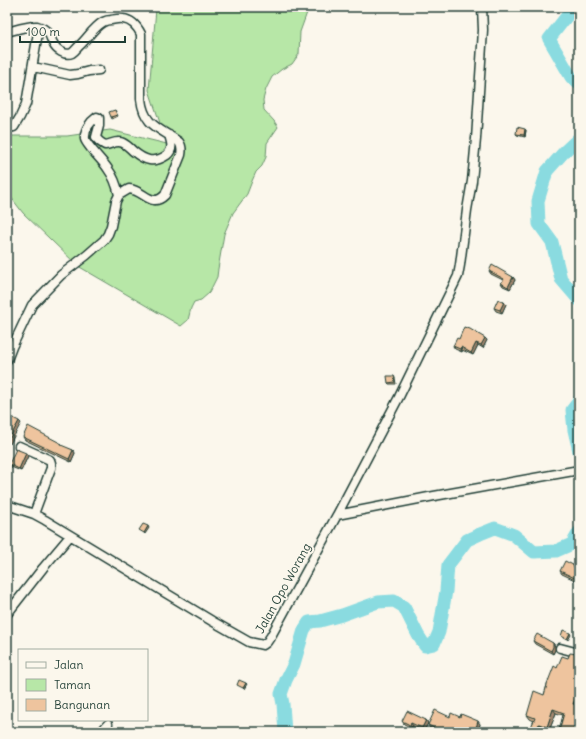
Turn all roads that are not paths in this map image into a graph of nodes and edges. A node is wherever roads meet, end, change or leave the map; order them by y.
1 (482, 7) edge
2 (39, 27) junction
3 (7, 32) edge
4 (32, 68) junction
5 (100, 70) dead end
6 (7, 128) edge
7 (169, 135) junction
8 (119, 195) junction
9 (7, 360) edge
10 (19, 446) dead end
11 (579, 470) edge
12 (7, 505) edge
13 (34, 514) junction
14 (337, 515) junction
15 (70, 536) junction
16 (7, 614) edge
17 (560, 648) dead end
18 (579, 653) edge
19 (108, 724) dead end
20 (100, 732) edge

1 - 14 street
2 - 3 street
2 - 4 street
2 - 7 street
4 - 5 street
4 - 6 street
7 - 8 street
7 - 8 street
8 - 9 street
10 - 13 street
11 - 14 street
12 - 13 street
13 - 15 street
14 - 15 street, Jalan Opo Worang
15 - 16 street
17 - 18 street
19 - 20 street

